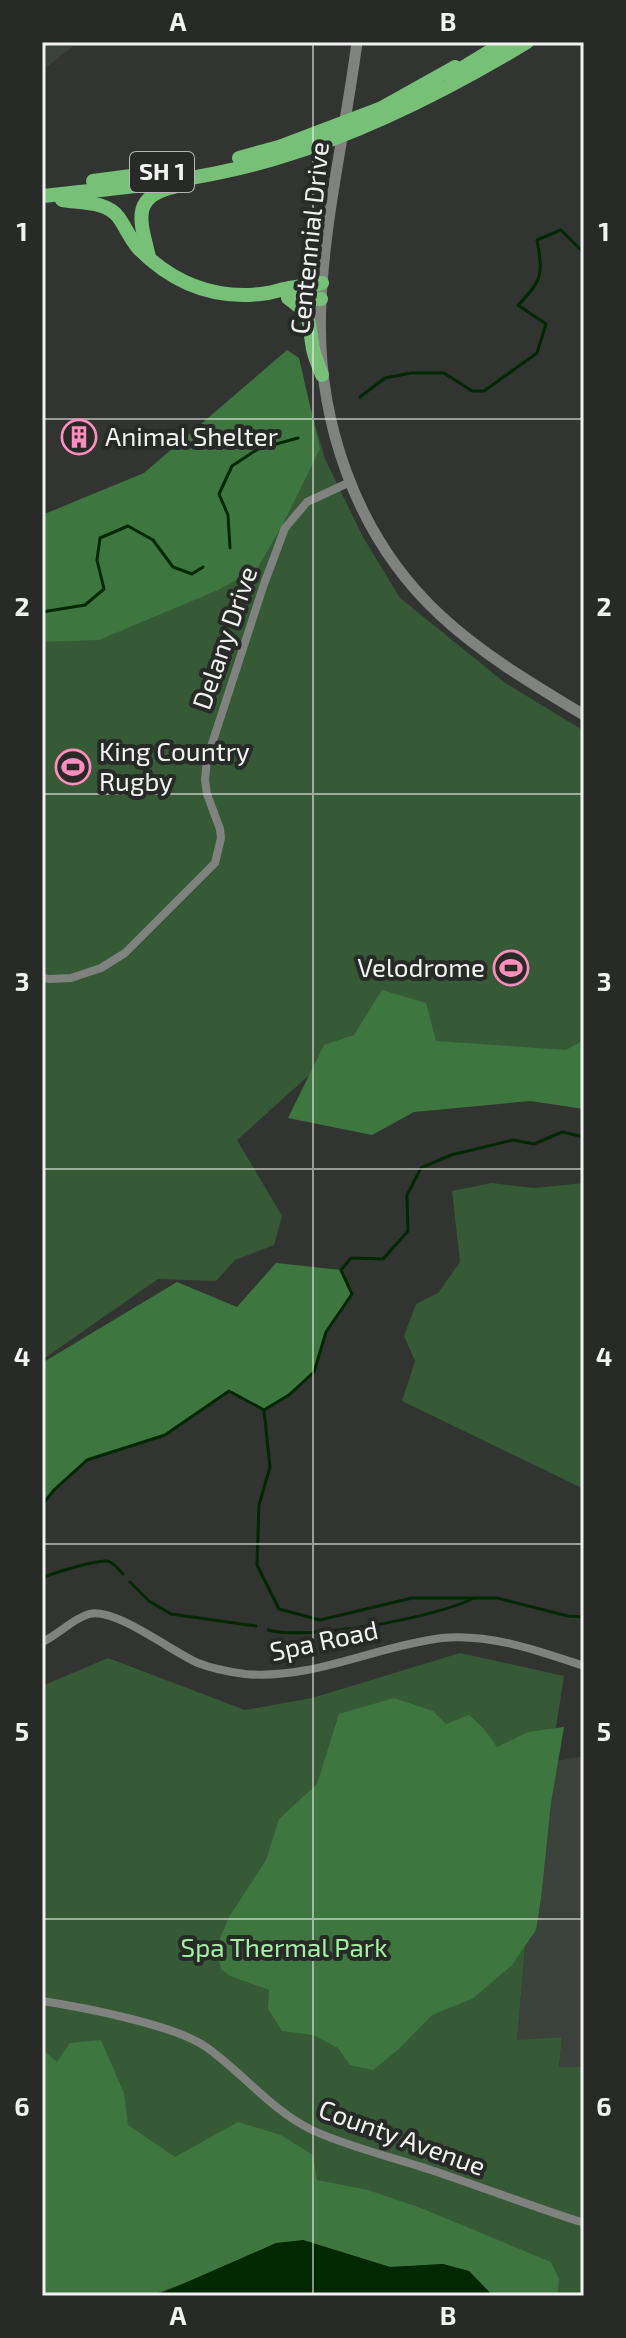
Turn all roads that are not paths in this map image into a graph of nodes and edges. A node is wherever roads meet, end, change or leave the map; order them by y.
1 (357, 42) edge
2 (492, 42) edge
3 (505, 42) edge
4 (527, 42) edge
5 (370, 116) junction
6 (325, 135) junction
7 (263, 162) junction
8 (42, 187) edge
9 (42, 197) edge
10 (149, 257) junction
11 (322, 283) junction
12 (270, 293) junction
13 (288, 298) junction
14 (321, 299) junction
15 (322, 375) junction
16 (350, 482) junction
17 (584, 715) edge
18 (42, 977) edge
19 (42, 1642) edge
20 (584, 1666) edge
21 (42, 2001) edge
22 (584, 2223) edge

1 - 11 main road, Centennial Drive
2 - 5 highway
3 - 5 highway, SH 1
4 - 5 highway, SH 1
5 - 6 highway, SH 1
6 - 7 highway, SH 1
6 - 8 highway, SH 1
7 - 9 highway, SH 1
7 - 10 highway
9 - 10 highway
10 - 12 highway
11 - 12 highway
11 - 14 main road, Centennial Drive
12 - 13 highway
13 - 14 highway
13 - 15 highway
14 - 15 main road, Centennial Drive
15 - 16 main road, Centennial Drive
16 - 17 main road, Centennial Drive
16 - 18 street, Delany Drive
19 - 20 street, Spa Road
21 - 22 street, County Avenue

